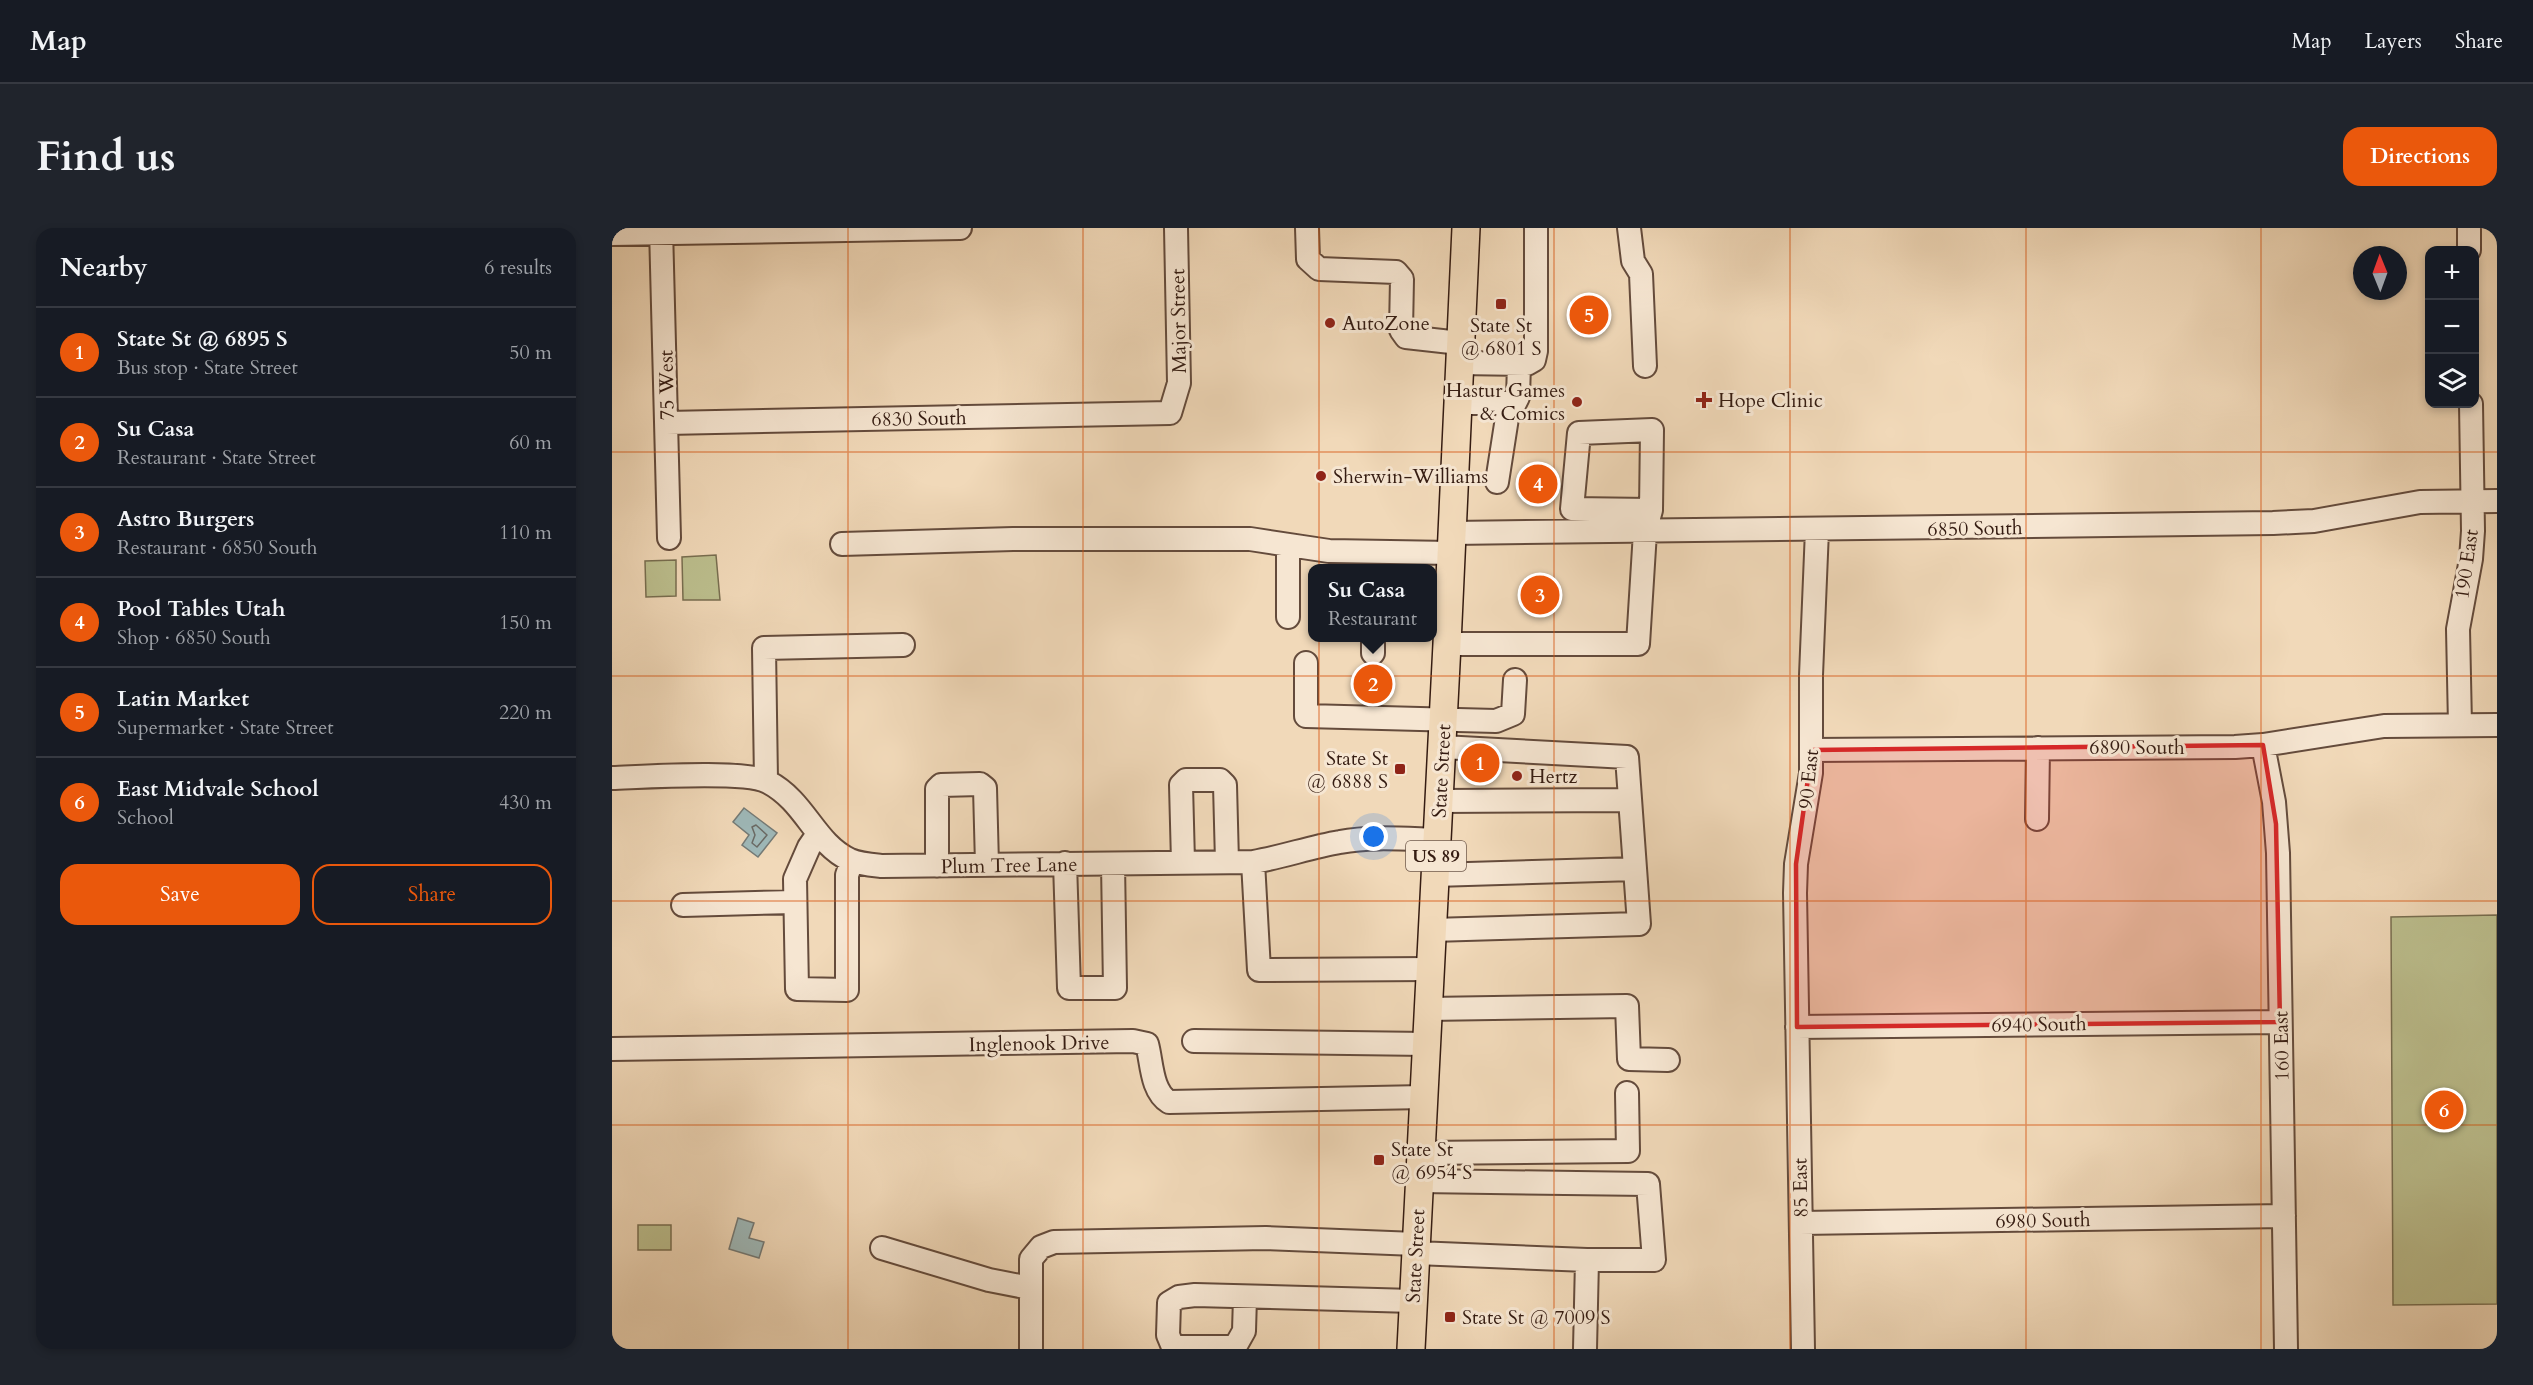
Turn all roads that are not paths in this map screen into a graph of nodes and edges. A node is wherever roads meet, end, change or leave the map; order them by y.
1 (960, 228) edge
2 (1176, 228) edge
3 (1307, 228) edge
4 (1466, 228) edge
5 (1536, 228) edge
6 (1629, 228) edge
7 (2469, 228) edge
8 (661, 230) edge
9 (612, 234) edge
10 (2469, 246) edge
11 (1459, 353) junction
12 (1520, 364) junction
13 (1645, 366) dead end
14 (1457, 403) junction
15 (1509, 405) junction
16 (2471, 408) edge
17 (1170, 414) joint
18 (667, 423) junction
19 (1497, 482) dead end
20 (2472, 501) junction
21 (2497, 501) edge
22 (1648, 521) junction
23 (1817, 530) junction
24 (669, 538) dead end
25 (1451, 543) junction
26 (842, 544) dead end
27 (1288, 545) junction
28 (1288, 617) dead end
29 (1443, 628) edge
30 (903, 645) dead end
31 (1306, 663) dead end
32 (1515, 680) dead end
33 (2460, 725) junction
34 (2497, 725) edge
35 (1443, 734) junction
36 (2263, 745) junction
37 (2038, 748) junction
38 (1812, 750) junction
39 (612, 778) edge
40 (766, 780) junction
41 (1630, 800) junction
42 (1439, 801) junction
43 (2037, 819) dead end
44 (818, 834) junction
45 (1437, 840) junction
46 (852, 861) junction
47 (1183, 862) junction
48 (1227, 862) junction
49 (1253, 862) junction
50 (1065, 863) junction
51 (1113, 864) junction
52 (987, 865) junction
53 (937, 866) junction
54 (1635, 869) junction
55 (1435, 875) junction
56 (794, 902) junction
57 (682, 905) dead end
58 (1432, 930) junction
59 (1431, 969) junction
60 (1428, 1009) junction
61 (2280, 1022) junction
62 (1797, 1027) junction
63 (1194, 1041) dead end
64 (1427, 1044) junction
65 (612, 1049) edge
66 (1668, 1060) dead end
67 (1627, 1093) dead end
68 (1424, 1097) junction
69 (1421, 1154) junction
70 (1419, 1180) junction
71 (2284, 1216) junction
72 (1801, 1223) junction
73 (882, 1248) dead end
74 (1416, 1248) junction
75 (1587, 1260) junction
76 (1030, 1288) junction
77 (1245, 1296) junction
78 (1413, 1301) junction
79 (1173, 1348) edge
80 (1031, 1349) edge
81 (1411, 1349) edge
82 (1585, 1349) edge
83 (1803, 1349) edge
84 (2286, 1349) edge

1 - 8 street
2 - 17 street, Major Street
3 - 11 street
4 - 11 main road, State Street / US 89
5 - 12 street
6 - 13 street
7 - 10 street
8 - 9 street
8 - 18 street, 75 West
11 - 12 street
11 - 14 main road, State Street / US 89
12 - 15 street
14 - 15 street
14 - 25 main road, State Street / US 89
15 - 19 street
16 - 20 street, 190 East
17 - 18 street, 6830 South
18 - 24 street, 75 West
20 - 21 street, 6850 South
20 - 23 street, 6850 South
20 - 33 street, 190 East
22 - 22 street
22 - 23 street, 6850 South
22 - 25 street, 6850 South
22 - 29 street
23 - 38 street, 90 East
25 - 27 street, 6850 South
25 - 29 main road, State Street / US 89
26 - 27 street, 6850 South
27 - 28 street
29 - 35 main road, State Street / US 89
30 - 40 street
31 - 35 street
32 - 35 street
33 - 34 street, 6890 South
33 - 36 street, 6890 South
35 - 41 street
35 - 42 main road, State Street / US 89
36 - 37 street, 6890 South
36 - 61 street, 160 East
37 - 38 street, 6890 South
37 - 43 street
38 - 62 street, 90 East
39 - 40 street, Plum Tree Lane
40 - 44 street, Plum Tree Lane
41 - 42 street
41 - 54 street
42 - 45 main road, State Street / US 89
44 - 46 street, Plum Tree Lane
44 - 56 street
45 - 49 street, Plum Tree Lane
45 - 55 main road, State Street / US 89
46 - 53 street, Plum Tree Lane
46 - 56 street
47 - 48 street, Plum Tree Lane
47 - 48 street
47 - 51 street, Plum Tree Lane
48 - 49 street, Plum Tree Lane
49 - 59 street
50 - 51 street, Plum Tree Lane
50 - 51 street
50 - 52 street, Plum Tree Lane
52 - 53 street, Plum Tree Lane
52 - 53 street
54 - 55 street
54 - 58 street
55 - 58 main road, State Street / US 89
56 - 57 street
58 - 59 main road, State Street / US 89
59 - 60 main road, State Street / US 89
60 - 64 main road, State Street / US 89
60 - 66 street
61 - 62 street, 6940 South
61 - 71 street, 160 East
62 - 72 street, 85 East
63 - 64 street
64 - 68 main road, State Street / US 89
65 - 68 street, Inglenook Drive
67 - 69 street
68 - 69 main road, State Street / US 89
69 - 70 main road, State Street / US 89
70 - 74 main road, State Street / US 89
70 - 75 street
71 - 72 street, 6980 South
71 - 84 street, 160 East
72 - 83 street, 85 East
73 - 76 street
74 - 75 street
74 - 76 street
74 - 78 main road, State Street / US 89
75 - 82 street
76 - 80 street
77 - 78 street
77 - 79 street
77 - 79 street
78 - 81 main road, State Street / US 89

